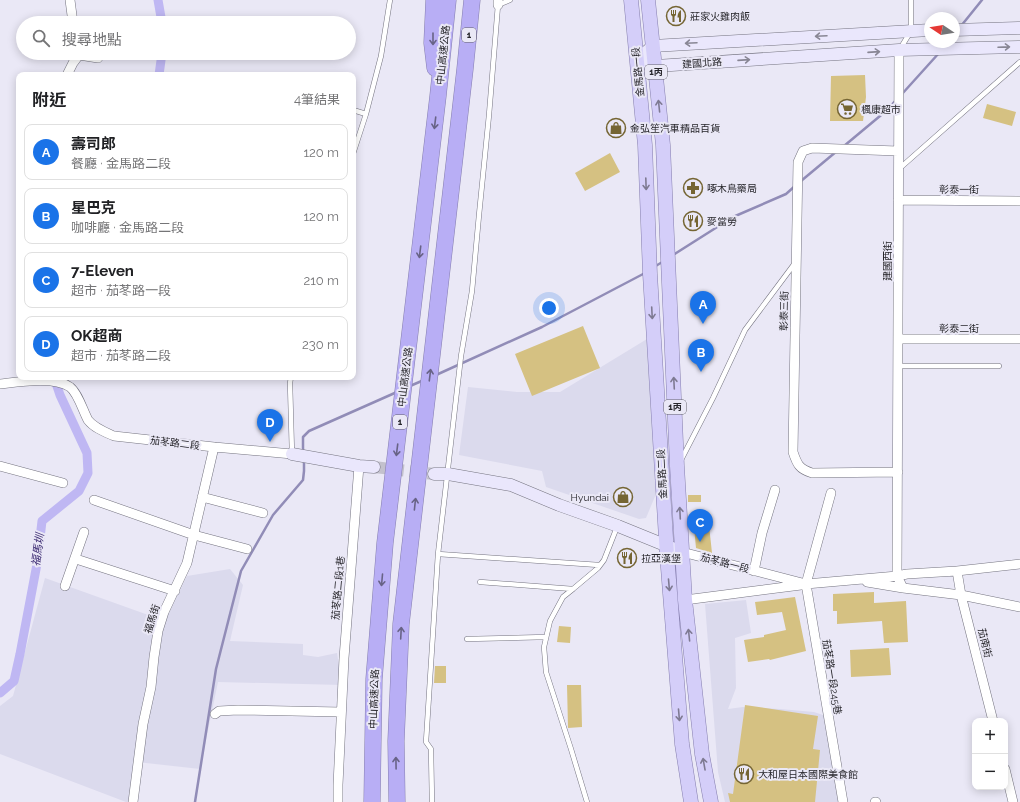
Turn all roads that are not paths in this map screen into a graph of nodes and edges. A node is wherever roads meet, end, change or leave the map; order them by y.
1 (70, 0) edge
2 (390, 0) edge
3 (434, 0) edge
4 (448, 0) edge
5 (472, 0) edge
6 (477, 0) edge
7 (510, 0) edge
8 (631, 0) edge
9 (648, 0) edge
10 (911, 0) edge
11 (498, 3) edge
12 (72, 16) edge
13 (1020, 28) edge
14 (924, 30) edge
15 (960, 30) edge
16 (911, 31) junction
17 (469, 34) junction
18 (653, 46) junction
19 (1020, 47) edge
20 (899, 50) junction
21 (75, 60) edge
22 (636, 60) junction
23 (1020, 62) edge
24 (656, 66) junction
25 (68, 72) edge
26 (438, 96) junction
27 (356, 111) edge
28 (366, 114) junction
29 (356, 145) edge
30 (645, 145) joint
31 (663, 145) joint
32 (898, 151) junction
33 (898, 170) junction
34 (898, 200) junction
35 (1020, 201) edge
36 (796, 262) junction
37 (1020, 339) edge
38 (898, 340) junction
39 (898, 366) junction
40 (999, 366) dead end
41 (25, 380) edge
42 (39, 380) edge
43 (290, 380) edge
44 (0, 384) edge
45 (214, 447) junction
46 (300, 455) junction
47 (0, 466) edge
48 (359, 466) junction
49 (678, 466) junction
50 (374, 467) tunnel mouth
51 (898, 472) junction
52 (434, 474) tunnel mouth
53 (448, 474) junction
54 (64, 483) dead end
55 (775, 490) dead end
56 (831, 493) dead end
57 (202, 497) junction
58 (94, 500) dead end
59 (263, 513) dead end
60 (618, 526) junction
61 (84, 532) dead end
62 (194, 535) junction
63 (666, 546) junction
64 (247, 549) dead end
65 (682, 552) junction
66 (438, 554) junction
67 (76, 559) junction
68 (1020, 564) edge
69 (599, 566) junction
70 (754, 571) junction
71 (957, 571) junction
72 (897, 576) junction
73 (854, 580) junction
74 (480, 582) dead end
75 (806, 584) junction
76 (65, 586) dead end
77 (903, 588) junction
78 (573, 589) junction
79 (175, 591) junction
80 (961, 595) junction
81 (685, 600) junction
82 (1020, 607) edge
83 (546, 637) junction
84 (468, 639) dead end
85 (341, 712) junction
86 (214, 714) dead end
87 (992, 718) edge
88 (1008, 781) edge
89 (133, 802) edge
90 (338, 802) edge
91 (372, 802) edge
92 (397, 802) edge
93 (432, 802) edge
94 (587, 802) edge
95 (692, 802) edge
96 (711, 802) edge
97 (843, 802) edge
98 (1013, 802) edge

1 - 12 street
2 - 28 lane
3 -> 26 highway
4 - 26 highway, 中山高速公路 / 1
5 - 17 highway, 1
6 - 17 highway
7 - 11 lane
8 - 22 main road, 金馬路一段 / 1丙
9 - 18 main road, 金馬路一段 / 1丙
10 - 16 lane
11 - 53 lane
13 - 15 street
14 - 16 street, 建國北路
16 -> 18 street, 建國北路
16 - 20 lane
92 -> 17 highway, 1
18 - 22 street
18 - 24 main road, 金馬路一段 / 1丙
20 -> 19 street, 建國北路
24 -> 20 street, 建國北路
20 - 32 street, 建國西街
21 - 25 street
22 - 24 street, 建國北路
22 - 30 main road, 金馬路一段 / 1丙
23 - 33 lane
31 -> 24 main road, 金馬路一段 / 1丙
26 -> 91 highway, 中山高速公路 / 1
27 - 28 lane
28 - 29 lane
30 -> 63 main road, 金馬路二段 / 1丙
49 -> 31 main road, 金馬路二段 / 1丙
32 - 33 street, 建國西街
32 - 36 street, 彰泰三街
33 - 34 street, 建國西街
34 - 35 street, 彰泰一街
34 - 38 street, 建國西街
36 - 49 lane
36 - 51 street, 彰泰三街
37 - 38 street, 彰泰二街
38 - 39 street, 建國西街
39 - 40 lane
39 - 51 street, 建國西街
41 - 44 street, 茄苳路二段
42 - 45 street, 茄苳路二段
43 - 46 lane
45 - 46 street, 茄苳路二段
45 - 57 street, 福馬街
46 - 48 street, 茄苳路二段
47 - 54 street
48 - 50 street, 茄苳路二段
48 - 85 street, 茄苳路二段1巷
65 -> 49 main road, 金馬路二段 / 1丙
51 - 72 street, 建國西街
52 - 53 street, 茄苳路一段
53 - 60 street, 茄苳路一段
53 - 66 lane
55 - 70 street
56 - 75 street
57 - 59 street
57 - 62 street, 福馬街
58 - 62 street
60 - 63 street, 茄苳路一段
60 - 69 lane
61 - 67 street
62 - 64 street
62 - 79 street, 福馬街
63 - 65 street, 茄苳路一段
63 -> 95 main road, 金馬路二段 / 1丙
65 - 70 street, 茄苳路一段
65 - 81 main road, 金馬路二段 / 1丙
66 - 69 lane
66 - 93 lane
67 - 76 street
67 - 79 street
68 - 71 street, 茄苳路一段
69 - 78 lane
70 - 75 street, 茄苳路一段
71 - 72 street, 茄苳路一段
71 - 80 street, 茄南街
72 - 73 street, 茄苳路一段
72 - 77 street
73 - 75 street, 茄苳路一段
73 - 77 street
74 - 78 lane
75 - 81 street
75 - 97 street, 茄苳路一段245巷
77 - 80 street
78 - 83 lane
79 - 89 street, 福馬街
80 - 82 street
80 - 87 street, 茄南街
96 -> 81 main road, 金馬路二段 / 1丙
83 - 84 lane
83 - 94 lane
85 - 86 street
85 - 90 street, 茄苳路二段1巷
88 - 98 street

